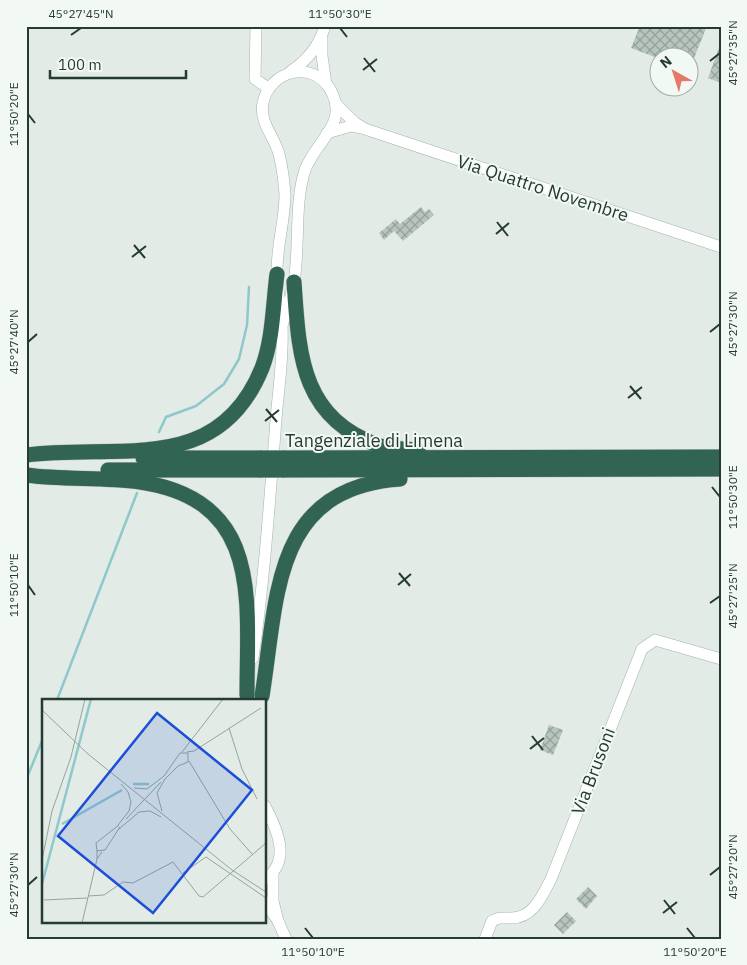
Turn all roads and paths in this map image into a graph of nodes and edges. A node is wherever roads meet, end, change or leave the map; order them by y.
1 (256, 26) edge
2 (323, 31) edge
3 (289, 72) junction
4 (326, 84) junction
5 (268, 88) junction
6 (336, 104) junction
7 (365, 129) junction
8 (327, 133) junction
9 (721, 247) edge
10 (277, 274) junction
11 (294, 282) junction
12 (282, 326) junction
13 (26, 457) edge
14 (721, 457) edge
15 (504, 459) junction
16 (262, 464) junction
17 (282, 464) junction
18 (721, 469) edge
19 (26, 470) edge
20 (528, 470) junction
21 (26, 475) edge
22 (262, 600) junction
23 (721, 659) edge
24 (247, 697) edge
25 (262, 698) edge
26 (266, 808) edge
27 (269, 877) edge
28 (266, 903) edge
29 (278, 921) junction
30 (286, 939) edge
31 (485, 939) edge

1 - 5 street
2 - 3 street
2 - 4 street
3 - 4 street
3 - 5 street
4 - 6 street, Via Quattro Novembre
5 - 10 street
6 - 7 street, Via Quattro Novembre
6 - 8 street
7 - 8 street, Via Quattro Novembre
7 - 9 street, Via Quattro Novembre
8 - 11 street
10 - 12 street
10 - 13 highway
11 - 12 street
11 - 15 highway
12 - 22 street
13 - 16 highway, Tangenziale di Limena
14 - 15 highway, Tangenziale di Limena
15 - 17 highway, Tangenziale di Limena
16 - 17 highway, Tangenziale di Limena, bridge
16 - 19 highway, Tangenziale di Limena
17 - 20 highway, Tangenziale di Limena
18 - 20 highway, Tangenziale di Limena
20 - 25 highway
21 - 24 highway
22 - 24 street
22 - 25 street
23 - 31 street, Via Brusoni
26 - 27 street
27 - 29 street
28 - 29 street
29 - 30 street

